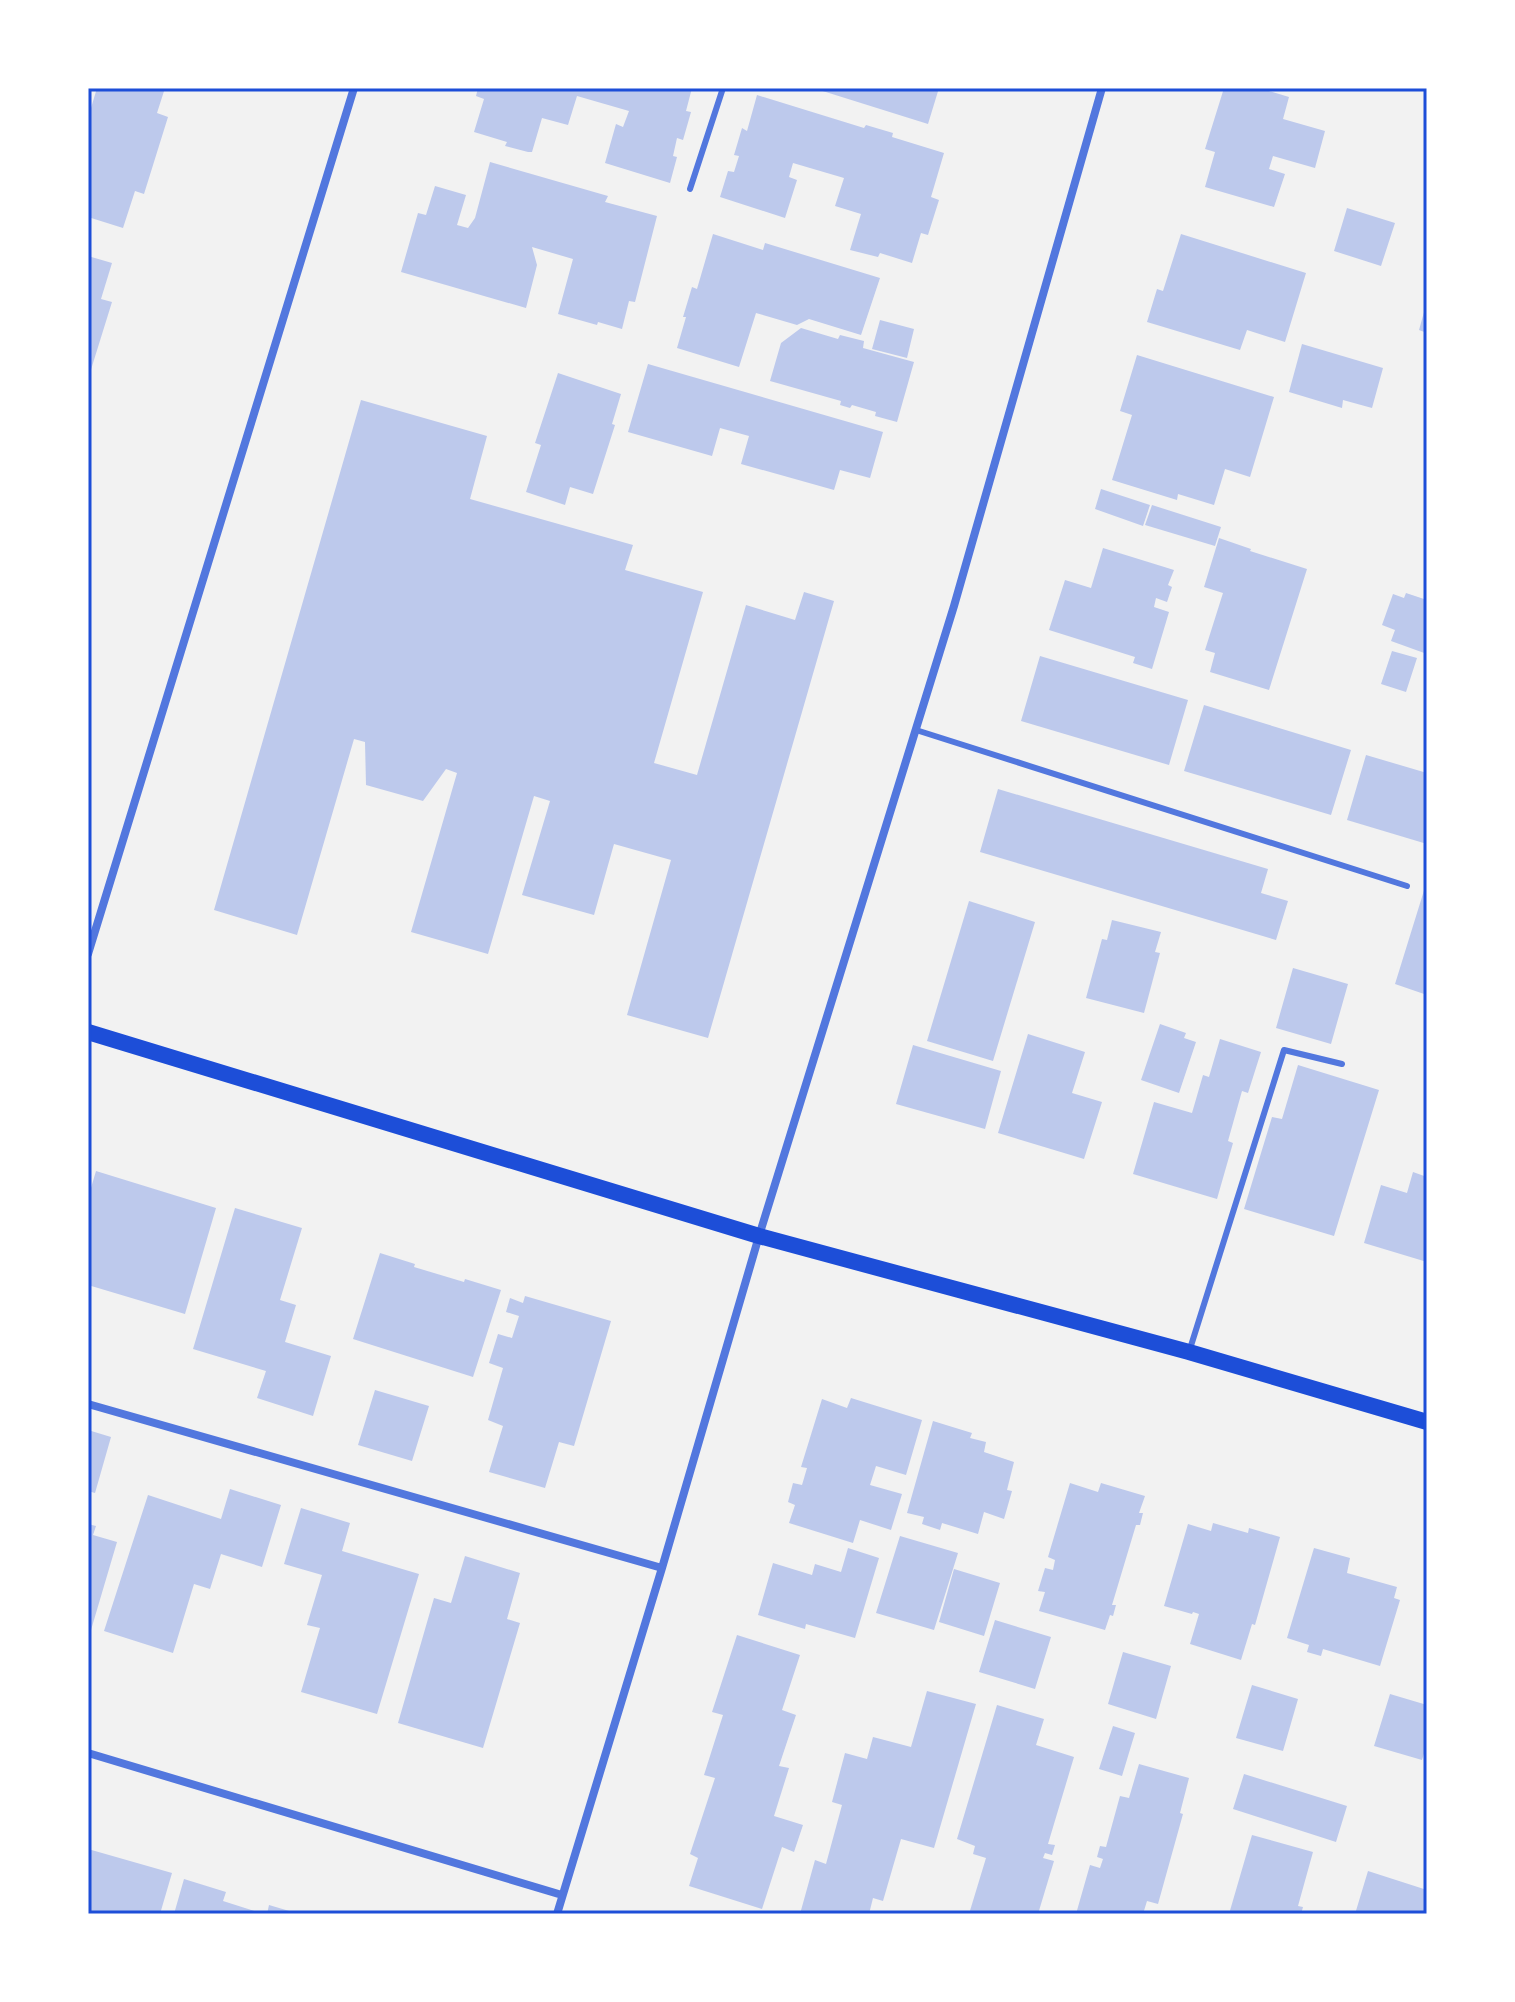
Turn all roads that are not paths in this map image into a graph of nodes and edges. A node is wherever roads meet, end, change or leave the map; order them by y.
1 (354, 88) edge
2 (723, 88) edge
3 (1102, 88) edge
4 (690, 189) dead end
5 (916, 730) junction
6 (1407, 886) dead end
7 (88, 954) edge
8 (88, 1032) edge
9 (1342, 1064) dead end
10 (759, 1236) junction
11 (1189, 1352) junction
12 (88, 1404) edge
13 (1427, 1422) edge
14 (662, 1568) junction
15 (88, 1753) edge
16 (562, 1895) junction
17 (557, 1914) edge

1 - 7 street
2 - 4 lane
3 - 5 street
5 - 6 lane
5 - 10 street
8 - 10 main road
9 - 11 lane
10 - 11 main road
10 - 14 street
11 - 13 main road
12 - 14 street
14 - 16 street
15 - 16 street
16 - 17 street

